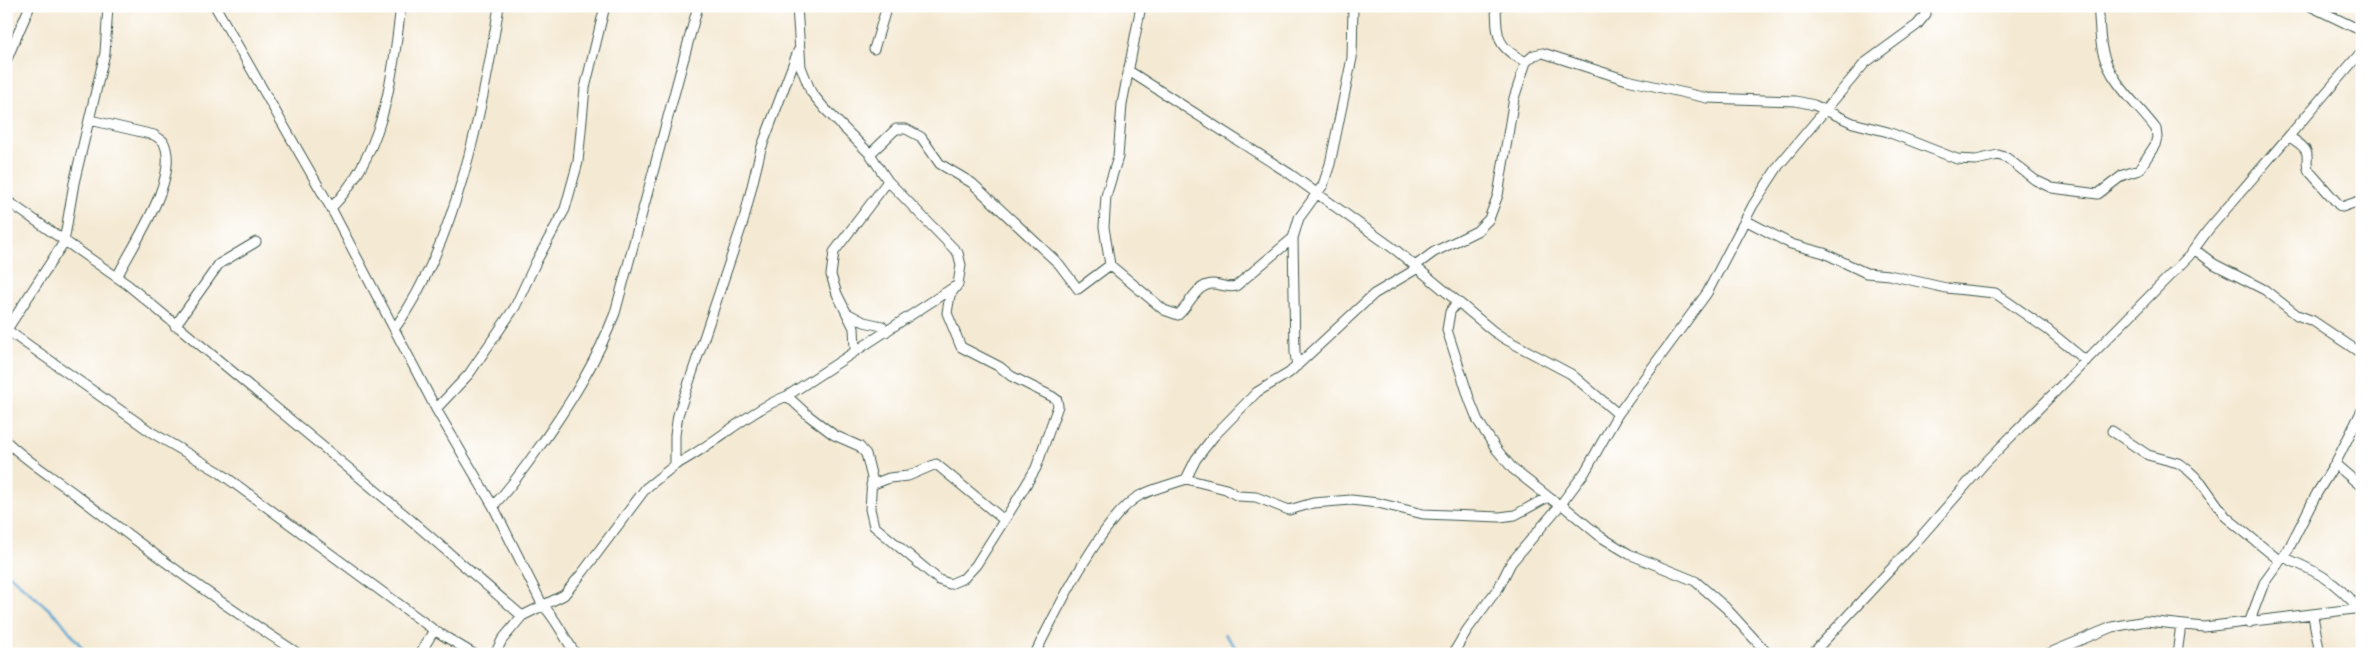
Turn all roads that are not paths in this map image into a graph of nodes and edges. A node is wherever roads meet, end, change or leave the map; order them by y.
1 (30, 6) edge
2 (108, 6) edge
3 (215, 6) edge
4 (401, 6) edge
5 (499, 6) edge
6 (605, 6) edge
7 (698, 6) edge
8 (797, 6) edge
9 (887, 6) edge
10 (1141, 6) edge
11 (1353, 6) edge
12 (1496, 6) edge
13 (1926, 6) edge
14 (2098, 6) edge
15 (2310, 6) edge
16 (2362, 31) edge
17 (799, 49) junction
18 (874, 49) dead end
19 (2362, 51) edge
20 (6, 61) edge
21 (1526, 62) junction
22 (1129, 72) junction
23 (1826, 110) junction
24 (90, 120) junction
25 (2290, 137) junction
26 (870, 154) junction
27 (888, 182) junction
28 (1317, 193) junction
29 (6, 200) edge
30 (2362, 200) edge
31 (331, 208) junction
32 (1746, 220) junction
33 (1293, 238) junction
34 (64, 242) junction
35 (256, 242) dead end
36 (2194, 249) junction
37 (1110, 265) junction
38 (1416, 267) junction
39 (117, 277) junction
40 (958, 284) junction
41 (1457, 302) junction
42 (847, 313) junction
43 (176, 326) junction
44 (395, 328) junction
45 (7, 331) edge
46 (886, 332) junction
47 (856, 349) junction
48 (2362, 354) edge
49 (2086, 361) junction
50 (1297, 366) junction
51 (787, 396) junction
52 (436, 409) junction
53 (1618, 414) junction
54 (2360, 415) edge
55 (2112, 431) dead end
56 (6, 441) edge
57 (2335, 464) junction
58 (675, 466) junction
59 (1186, 479) junction
60 (871, 485) junction
61 (2362, 486) edge
62 (1548, 497) junction
63 (1561, 505) junction
64 (494, 506) junction
65 (1004, 520) junction
66 (2282, 559) junction
67 (543, 606) junction
68 (2360, 608) edge
69 (522, 616) junction
70 (2314, 616) junction
71 (2249, 623) junction
72 (2180, 626) junction
73 (434, 630) junction
74 (1454, 652) dead end
75 (299, 654) edge
76 (420, 654) edge
77 (474, 654) edge
78 (495, 654) edge
79 (576, 654) edge
80 (1035, 654) edge
81 (1768, 654) edge
82 (1812, 654) edge
83 (2047, 654) edge
84 (2177, 654) edge
85 (2320, 654) edge

1 - 20 street
2 - 24 street
3 - 31 street
4 - 31 street
5 - 44 street
6 - 52 street
7 - 64 street
8 - 17 street
9 - 18 street
10 - 22 street
11 - 28 street
12 - 21 street
13 - 23 street
14 - 23 street
15 - 16 street
17 - 26 street
17 - 58 street
19 - 25 street
21 - 23 street
21 - 38 street
22 - 28 street
22 - 37 street
23 - 32 street
24 - 34 street
24 - 39 street
25 - 30 street
25 - 36 street
26 - 27 street
26 - 37 street
27 - 40 street
27 - 42 street
28 - 33 street
28 - 38 street
29 - 34 street
31 - 44 street
32 - 49 street
32 - 53 street
33 - 37 street
33 - 50 street
34 - 39 street
34 - 45 street
35 - 43 street
36 - 48 street
36 - 49 street
38 - 41 street
38 - 50 street
39 - 43 street
40 - 46 street
40 - 65 street
41 - 53 street
41 - 62 street
42 - 46 street
42 - 47 street
43 - 69 street
44 - 52 street
45 - 73 street
46 - 47 street
47 - 51 street
49 - 82 street
50 - 59 street
51 - 58 street
51 - 60 street
52 - 64 street
53 - 63 street
54 - 57 street
55 - 66 street
56 - 75 street
57 - 61 street
57 - 66 street
58 - 67 street
59 - 62 street
59 - 80 street
60 - 65 street
60 - 65 street
62 - 63 street
63 - 74 street
63 - 81 street
64 - 67 street
66 - 68 street
66 - 71 street
67 - 69 street
67 - 79 street
68 - 70 street
69 - 78 street
70 - 71 street
70 - 85 street
71 - 72 street
72 - 83 street
72 - 84 street
73 - 76 street
73 - 77 street

